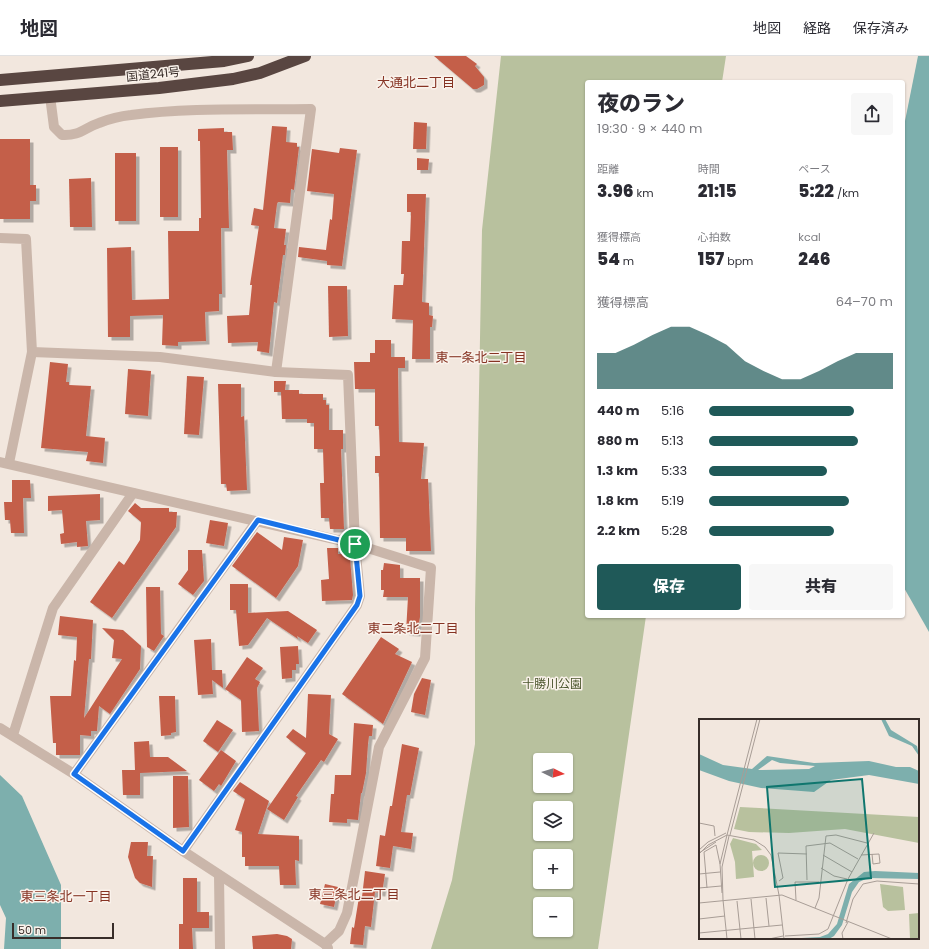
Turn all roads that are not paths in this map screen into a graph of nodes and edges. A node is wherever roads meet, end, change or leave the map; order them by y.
1 (248, 56) edge
2 (305, 56) edge
3 (0, 80) edge
4 (50, 96) junction
5 (0, 101) edge
6 (0, 238) edge
7 (32, 352) junction
8 (276, 372) junction
9 (4, 463) edge
10 (133, 493) junction
11 (258, 520) junction
12 (355, 544) junction
13 (0, 728) edge
14 (13, 735) junction
15 (74, 774) junction
16 (183, 851) junction
17 (219, 875) junction
18 (327, 946) edge
19 (220, 949) edge

1 - 3 highway, 国道241号
2 - 4 highway, 国道241号
4 - 5 highway, 国道241号
4 - 8 street
6 - 7 street
7 - 8 street
7 - 9 street
8 - 12 street
9 - 10 street
10 - 11 street
10 - 14 street
11 - 12 street
11 - 15 street
12 - 16 street
12 - 18 street
13 - 14 street
14 - 15 street
15 - 16 street
16 - 17 street
17 - 18 street
17 - 19 street

